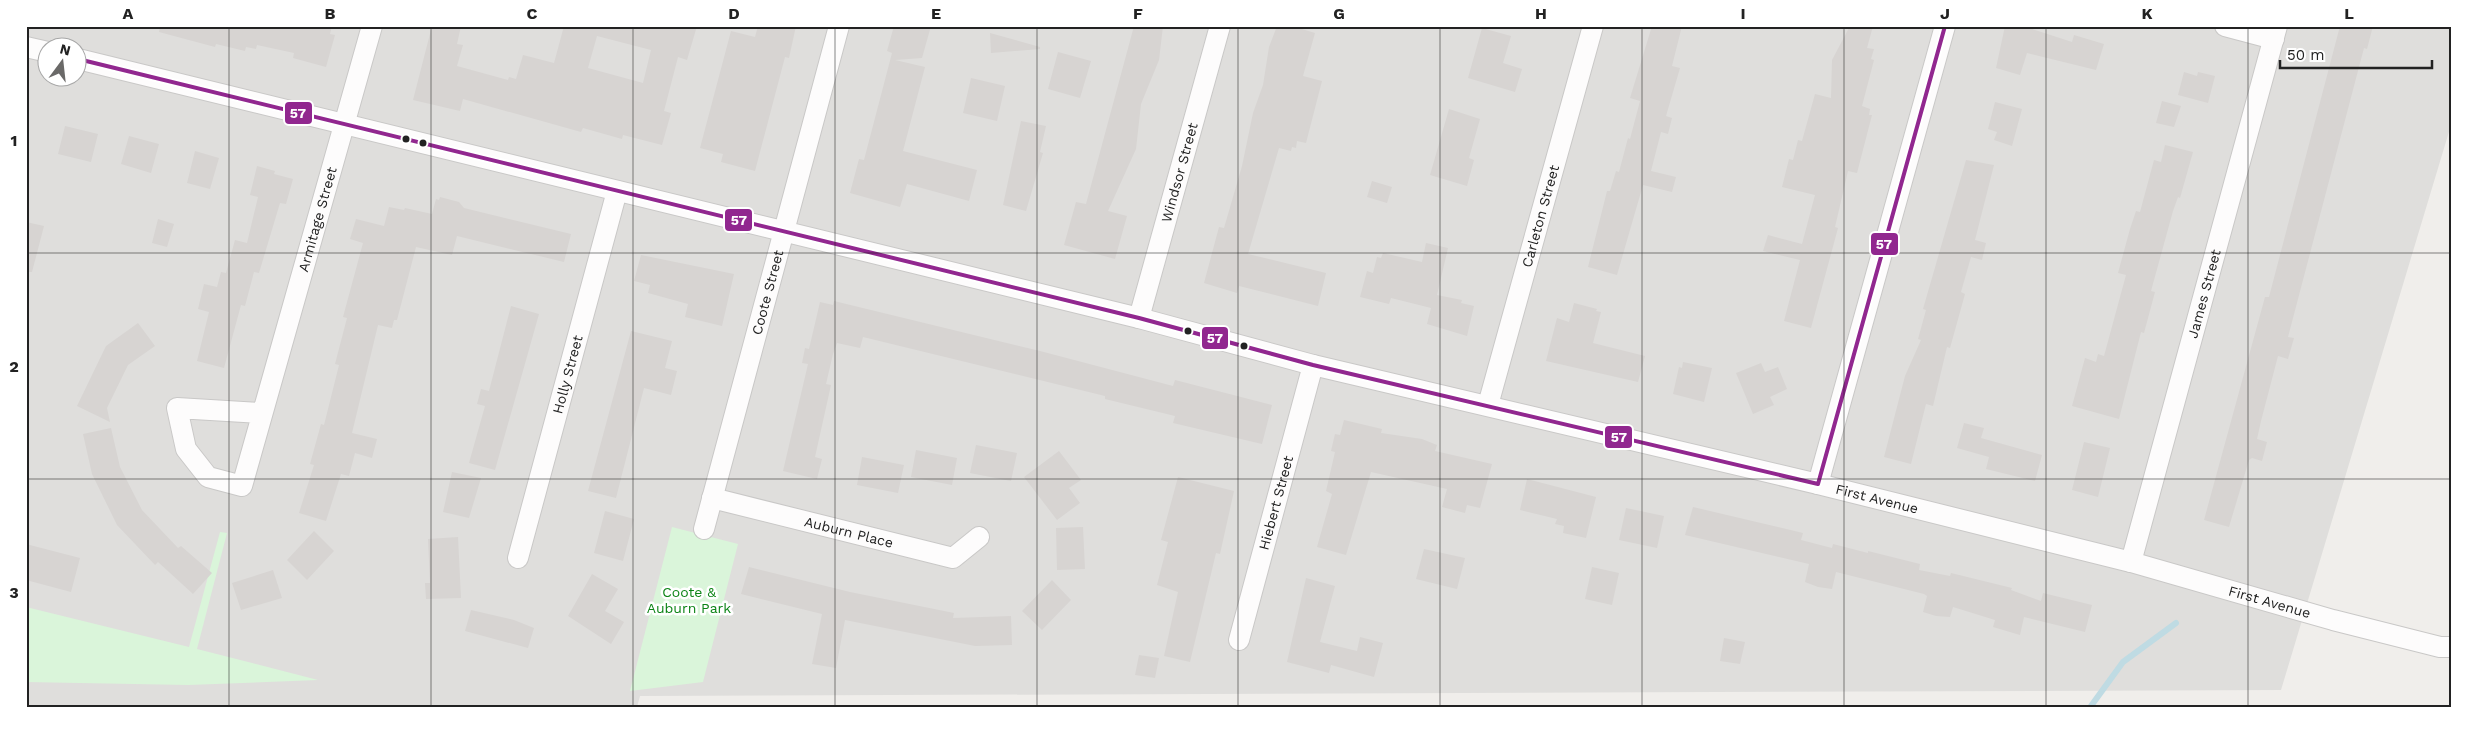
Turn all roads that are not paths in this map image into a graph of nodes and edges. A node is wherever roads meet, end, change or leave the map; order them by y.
1 (372, 26) edge
2 (839, 26) edge
3 (1220, 26) edge
4 (1593, 26) edge
5 (1945, 26) edge
6 (2225, 26) edge
7 (2276, 33) edge
8 (88, 61) edge
9 (345, 125) junction
10 (617, 191) junction
11 (784, 233) junction
12 (1139, 318) junction
13 (1313, 365) junction
14 (1488, 405) junction
15 (262, 412) junction
16 (1818, 484) junction
17 (712, 498) junction
18 (704, 529) dead end
19 (979, 537) dead end
20 (518, 558) dead end
21 (2131, 562) junction
22 (1239, 640) dead end
23 (2451, 647) edge

1 - 9 street, Armitage Street
2 - 11 street, Coote Street
3 - 12 street, Windsor Street
4 - 14 street, Carleton Street
5 - 16 street
6 - 7 street
7 - 21 street, James Street
8 - 9 street, First Avenue
9 - 10 street, First Avenue
9 - 15 street, Armitage Street
10 - 11 street, First Avenue
10 - 20 street, Holly Street
11 - 12 street, First Avenue
11 - 17 street, Coote Street
12 - 13 street, First Avenue
13 - 14 street, First Avenue
13 - 22 street, Hiebert Street
14 - 16 street, First Avenue
15 - 15 street, Armitage Street
16 - 21 street, First Avenue
17 - 18 street, Coote Street
17 - 19 street, Auburn Place
21 - 23 street, First Avenue

